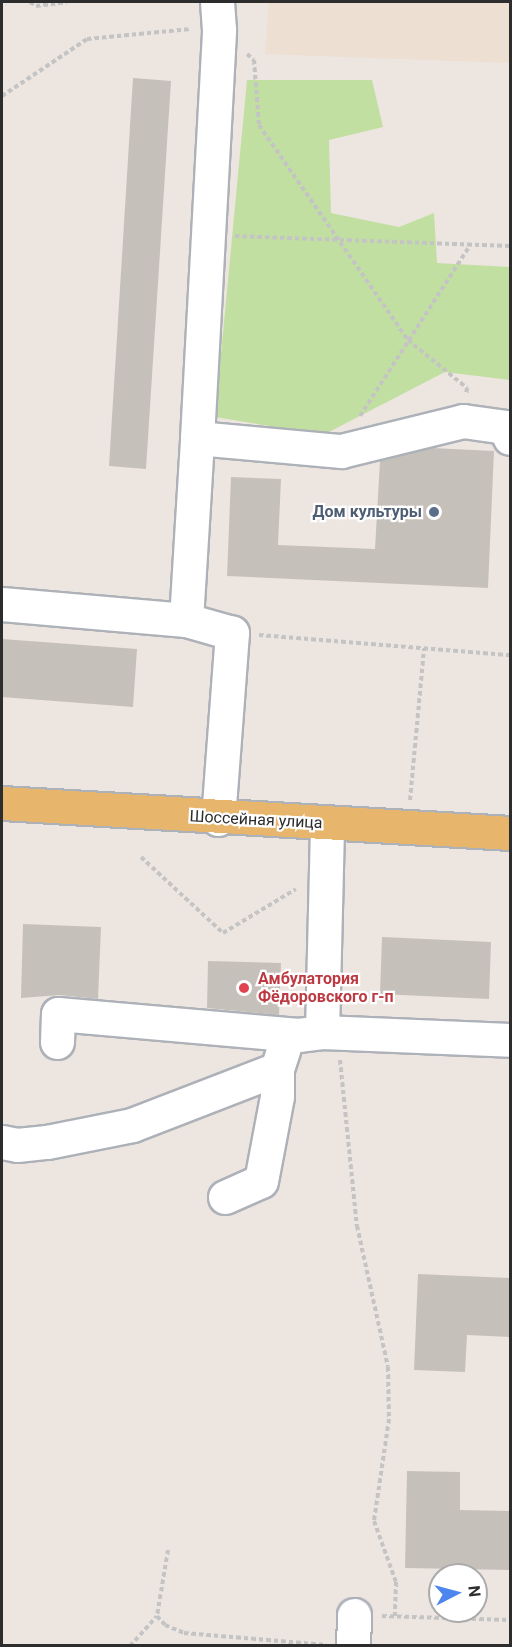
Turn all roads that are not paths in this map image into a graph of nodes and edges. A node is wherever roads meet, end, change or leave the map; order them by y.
1 (218, 19) edge
2 (197, 438) junction
3 (510, 438) edge
4 (2, 604) edge
5 (186, 620) junction
6 (2, 803) edge
7 (218, 819) junction
8 (327, 824) junction
9 (510, 833) edge
10 (330, 1032) junction
11 (289, 1035) junction
12 (510, 1040) edge
13 (57, 1042) dead end
14 (277, 1069) junction
15 (2, 1142) edge
16 (225, 1197) dead end

1 - 2 lane
2 - 3 lane
2 - 5 lane
4 - 5 lane
5 - 7 lane
6 - 7 main road, Шоссейная улица
7 - 8 main road, Шоссейная улица
8 - 9 main road, Шоссейная улица
8 - 10 lane
10 - 11 lane
10 - 12 lane
11 - 13 lane
11 - 14 lane
14 - 15 lane
14 - 16 lane

